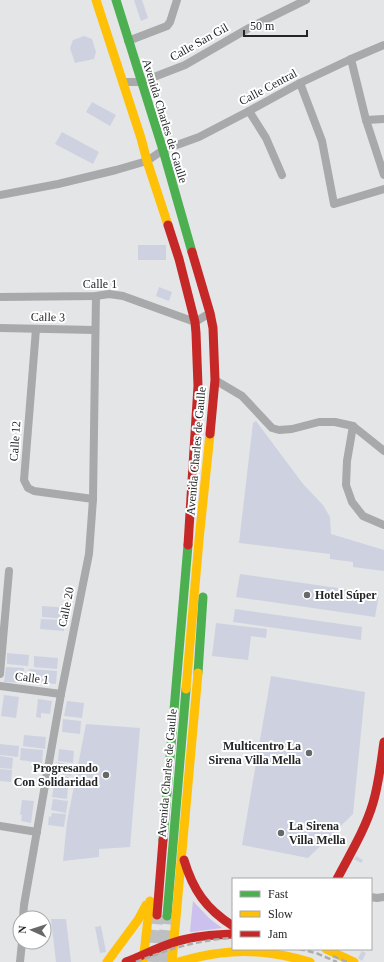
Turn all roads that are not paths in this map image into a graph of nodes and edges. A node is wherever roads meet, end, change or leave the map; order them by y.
1 (96, 0) edge
2 (116, 0) edge
3 (177, 0) edge
4 (306, 0) edge
5 (128, 40) junction
6 (384, 44) edge
7 (351, 59) junction
8 (123, 82) junction
9 (141, 82) junction
10 (300, 83) junction
11 (249, 111) junction
12 (384, 119) edge
13 (366, 120) junction
14 (163, 150) junction
15 (147, 161) junction
16 (282, 175) dead end
17 (384, 175) edge
18 (384, 189) edge
19 (0, 195) edge
20 (96, 296) junction
21 (0, 297) edge
22 (210, 313) junction
23 (194, 322) junction
24 (0, 328) edge
25 (36, 329) junction
26 (95, 330) junction
27 (215, 380) junction
28 (353, 426) junction
29 (384, 451) edge
30 (93, 498) junction
31 (384, 525) edge
32 (188, 540) junction
33 (200, 540) junction
34 (9, 571) dead end
35 (0, 674) edge
36 (0, 686) edge
37 (61, 694) junction
38 (384, 742) edge
39 (0, 826) edge
40 (37, 832) junction
41 (182, 855) junction
42 (337, 878) edge
43 (150, 896) junction
44 (372, 897) edge
45 (384, 897) edge
46 (24, 910) edge
47 (157, 915) tunnel mouth
48 (167, 916) tunnel mouth
49 (232, 925) edge
50 (232, 934) edge
51 (174, 942) junction
52 (21, 950) edge
53 (328, 950) edge
54 (228, 951) junction
55 (293, 953) edge
56 (143, 958) edge
57 (20, 962) edge
58 (107, 962) edge
59 (126, 962) edge
60 (172, 962) edge
61 (178, 962) edge
62 (210, 962) edge
63 (310, 962) edge
64 (354, 962) edge

1 - 8 main road, Avenida Charles de Gaulle
2 - 5 main road, Avenida Charles de Gaulle
3 - 5 street
4 - 9 street, Calle San Gil
5 - 9 main road, Avenida Charles de Gaulle
6 - 7 street, Calle Central
7 - 10 street, Calle Central
7 - 13 street
8 - 9 street, Calle San Gil
8 - 15 main road, Avenida Charles de Gaulle
9 - 14 main road, Avenida Charles de Gaulle
10 - 11 street, Calle Central
10 - 18 street
11 - 14 street, Calle Central
11 - 16 street
12 - 13 street
13 - 17 street
14 - 15 street, Calle Central
14 - 22 main road, Avenida Charles de Gaulle
15 - 19 street, Calle Central
15 - 23 main road, Avenida Charles de Gaulle
20 - 21 street, Calle 1
20 - 23 street, Calle 1
20 - 26 street, Calle 20
22 - 23 street
22 - 27 main road, Avenida Charles de Gaulle
23 - 32 main road, Avenida Charles de Gaulle
24 - 25 street, Calle 3
25 - 26 street, Calle 3
25 - 30 street, Calle 12
26 - 30 street, Calle 20
27 - 28 street
27 - 33 main road, Avenida Charles de Gaulle
28 - 29 street
28 - 31 street
30 - 37 street, Calle 20
32 - 43 main road
32 - 47 main road, Avenida Charles de Gaulle
33 - 41 main road
33 - 48 main road, Avenida Charles de Gaulle
34 - 35 street
36 - 37 street, Calle 1
37 - 40 street, Calle 20
38 - 42 main road
39 - 40 street
40 - 46 street, Calle 20
41 - 49 main road
41 - 51 main road
43 - 56 main road
43 - 58 main road
44 - 45 street
50 - 51 main road
51 - 56 main road
51 - 60 main road
52 - 57 street
53 - 64 main road
54 - 55 main road
54 - 61 main road
54 - 62 main road
55 - 63 main road
56 - 59 main road

